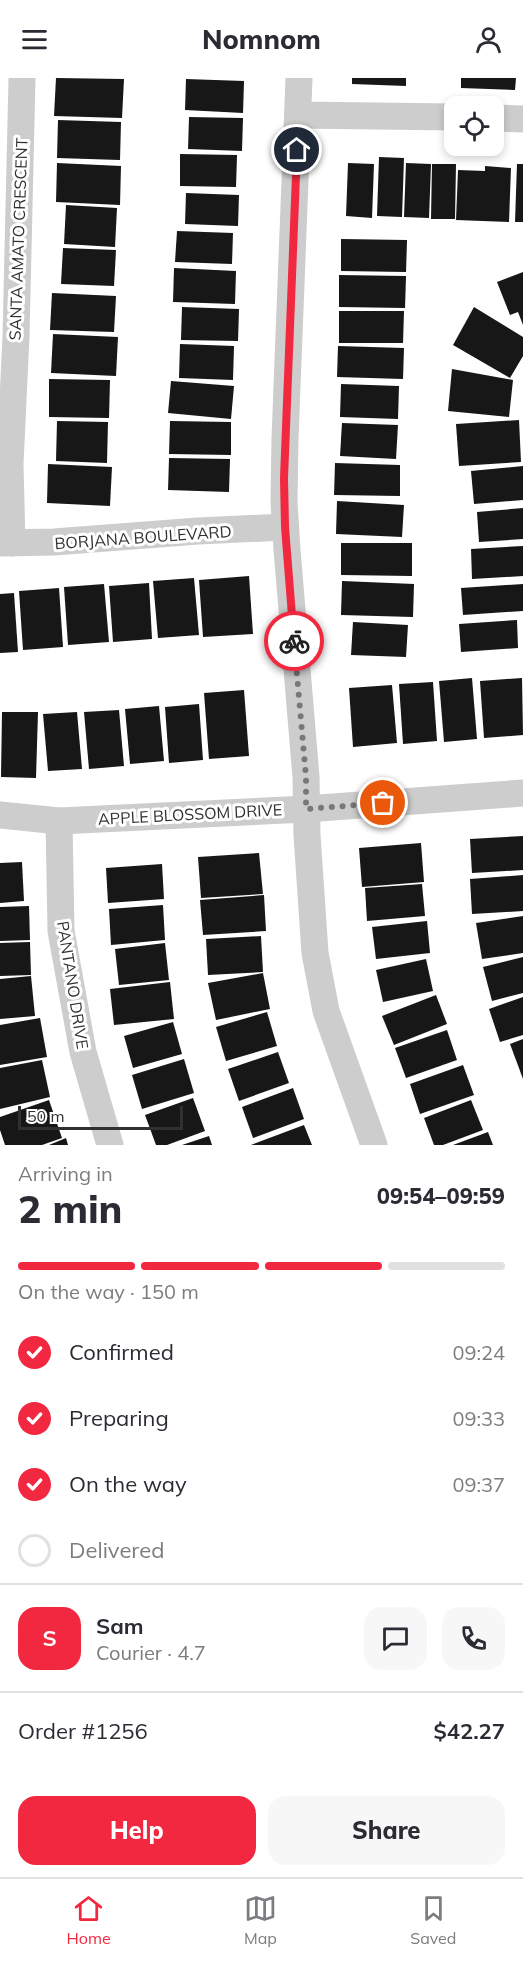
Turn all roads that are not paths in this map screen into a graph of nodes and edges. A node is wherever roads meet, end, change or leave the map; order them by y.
1 (22, 78) edge
2 (299, 78) edge
3 (298, 115) junction
4 (444, 117) edge
5 (504, 118) edge
6 (523, 119) edge
7 (285, 527) junction
8 (6, 543) edge
9 (523, 793) edge
10 (306, 809) junction
11 (0, 815) edge
12 (59, 821) junction
13 (110, 1145) edge
14 (374, 1145) edge

1 - 8 street, SANTA AMATO CRESCENT
2 - 3 street
3 - 4 street
3 - 7 street
5 - 6 street
7 - 8 street, BORJANA BOULEVARD
7 - 10 street
9 - 10 street, APPLE BLOSSOM DRIVE
10 - 12 street, APPLE BLOSSOM DRIVE
10 - 14 street
11 - 12 street, APPLE BLOSSOM DRIVE
12 - 13 street, PANTANO DRIVE

